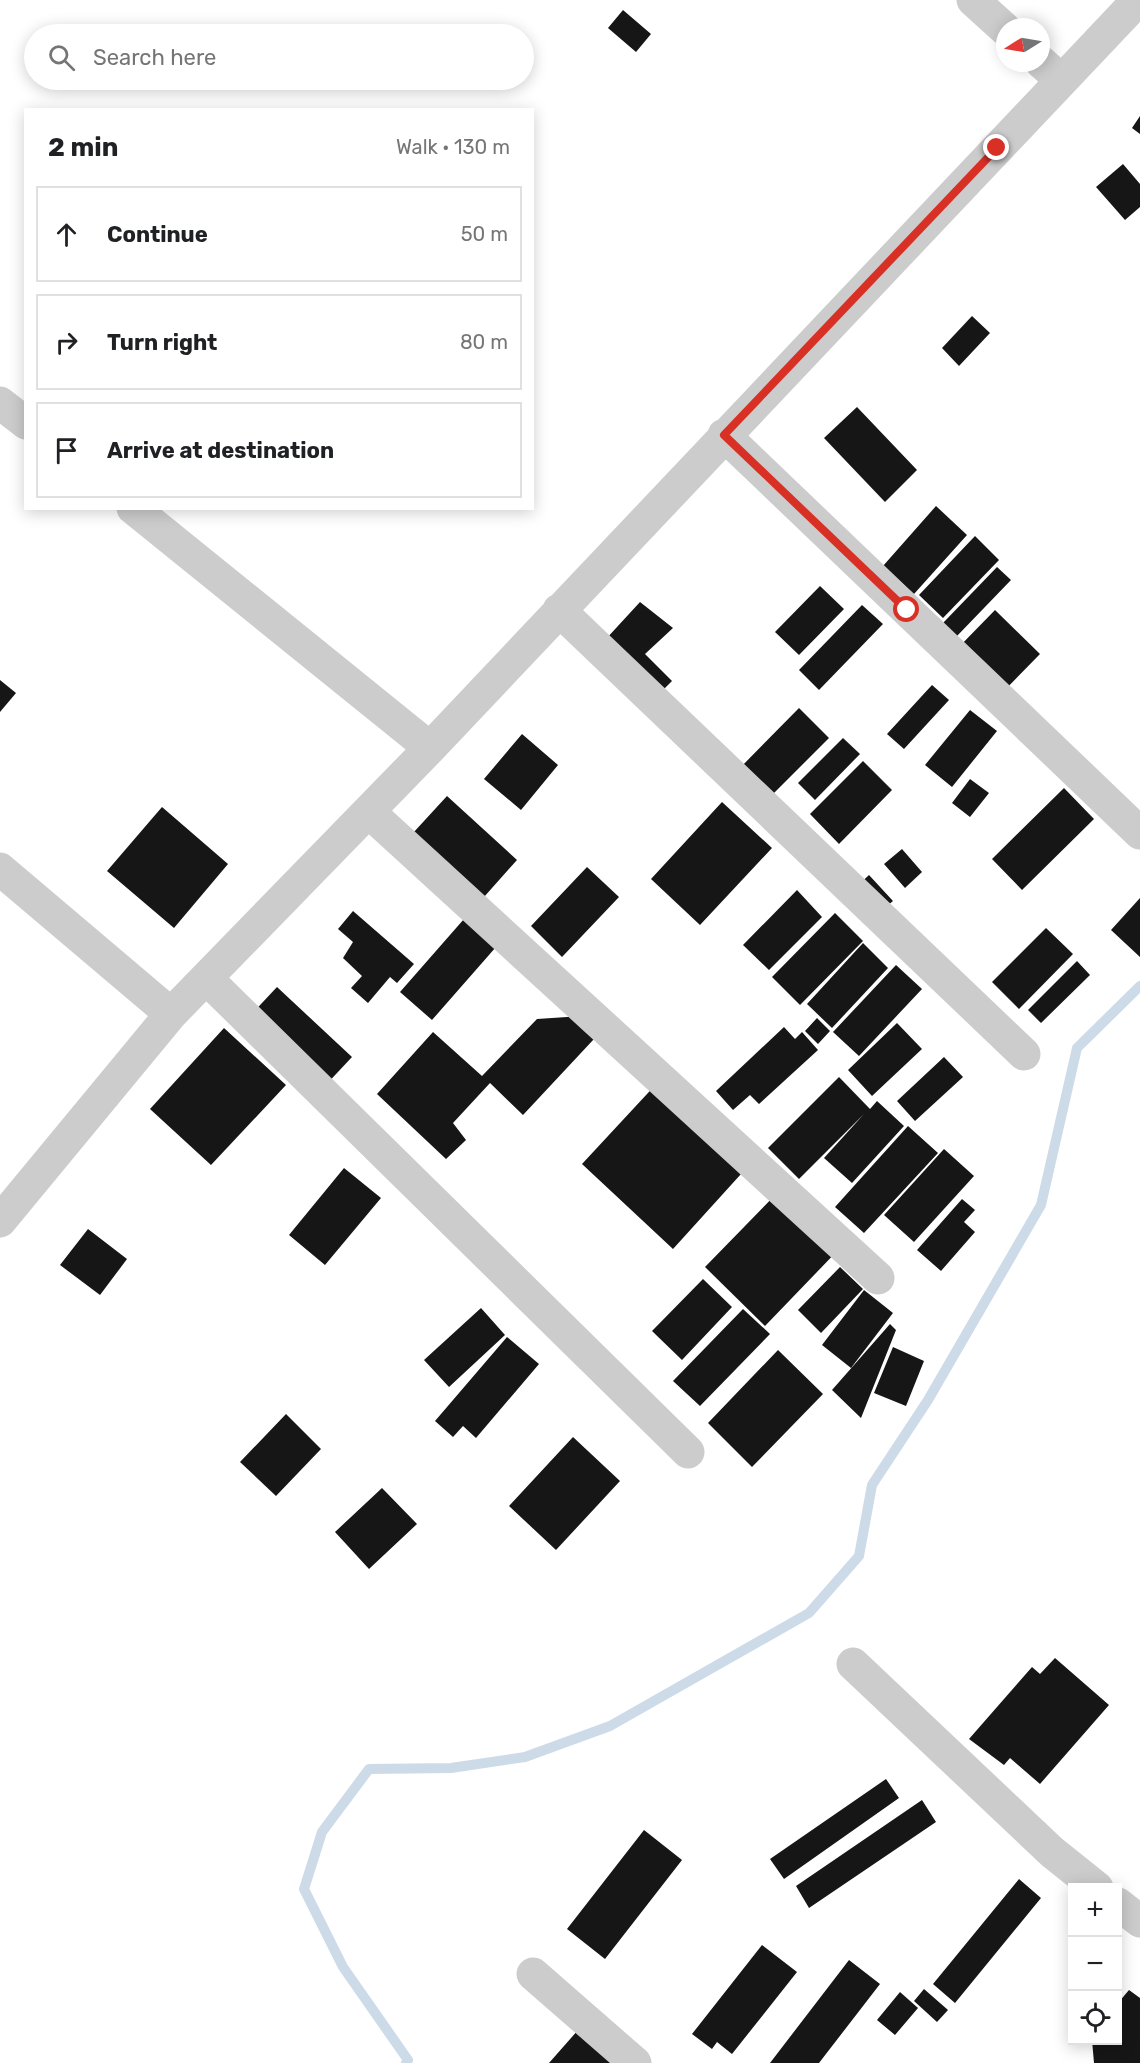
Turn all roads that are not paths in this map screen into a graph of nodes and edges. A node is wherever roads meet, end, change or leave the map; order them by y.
1 (973, 0) edge
2 (1138, 0) edge
3 (996, 21) edge
4 (1051, 71) edge
5 (0, 403) edge
6 (24, 421) edge
7 (724, 435) junction
8 (135, 510) edge
9 (559, 610) junction
10 (430, 748) junction
11 (369, 812) junction
12 (1140, 833) edge
13 (0, 869) edge
14 (206, 978) junction
15 (171, 1014) junction
16 (1024, 1054) dead end
17 (0, 1221) edge
18 (878, 1278) dead end
19 (688, 1452) dead end
20 (853, 1664) dead end
21 (1092, 1883) edge
22 (1122, 1907) edge
23 (1140, 1921) edge
24 (533, 1974) dead end
25 (635, 2063) edge

1 - 3 street
2 - 4 street
4 - 7 street
5 - 6 street
7 - 9 street
7 - 12 street
8 - 10 street
9 - 10 street
9 - 16 street
10 - 11 street
11 - 14 street
11 - 18 street
13 - 15 street
14 - 15 street
14 - 19 street
15 - 17 street
20 - 21 street
22 - 23 street
24 - 25 street

